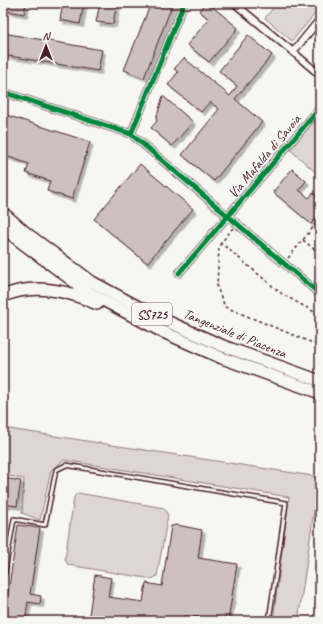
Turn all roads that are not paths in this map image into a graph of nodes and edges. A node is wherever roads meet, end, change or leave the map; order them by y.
1 (184, 3) edge
2 (234, 3) edge
3 (320, 19) edge
4 (293, 52) junction
5 (320, 75) edge
6 (3, 92) edge
7 (320, 108) edge
8 (131, 134) junction
9 (3, 213) edge
10 (228, 216) junction
11 (3, 227) edge
12 (179, 273) dead end
13 (320, 294) edge
14 (3, 296) edge
15 (161, 331) junction
16 (320, 381) edge
17 (320, 393) edge
18 (3, 582) edge
19 (269, 621) edge

1 - 8 street
2 - 4 street
3 - 4 street
4 - 5 street
6 - 8 street
7 - 10 street, Via Mafalda di Savoia
8 - 10 street
9 - 16 highway, Tangenziale di Piacenza / SS725
10 - 12 street, Via Mafalda di Savoia
10 - 13 street
11 - 15 highway, Tangenziale di Piacenza / SS725
14 - 15 highway
15 - 17 highway, Tangenziale di Piacenza / SS725
18 - 19 lane

